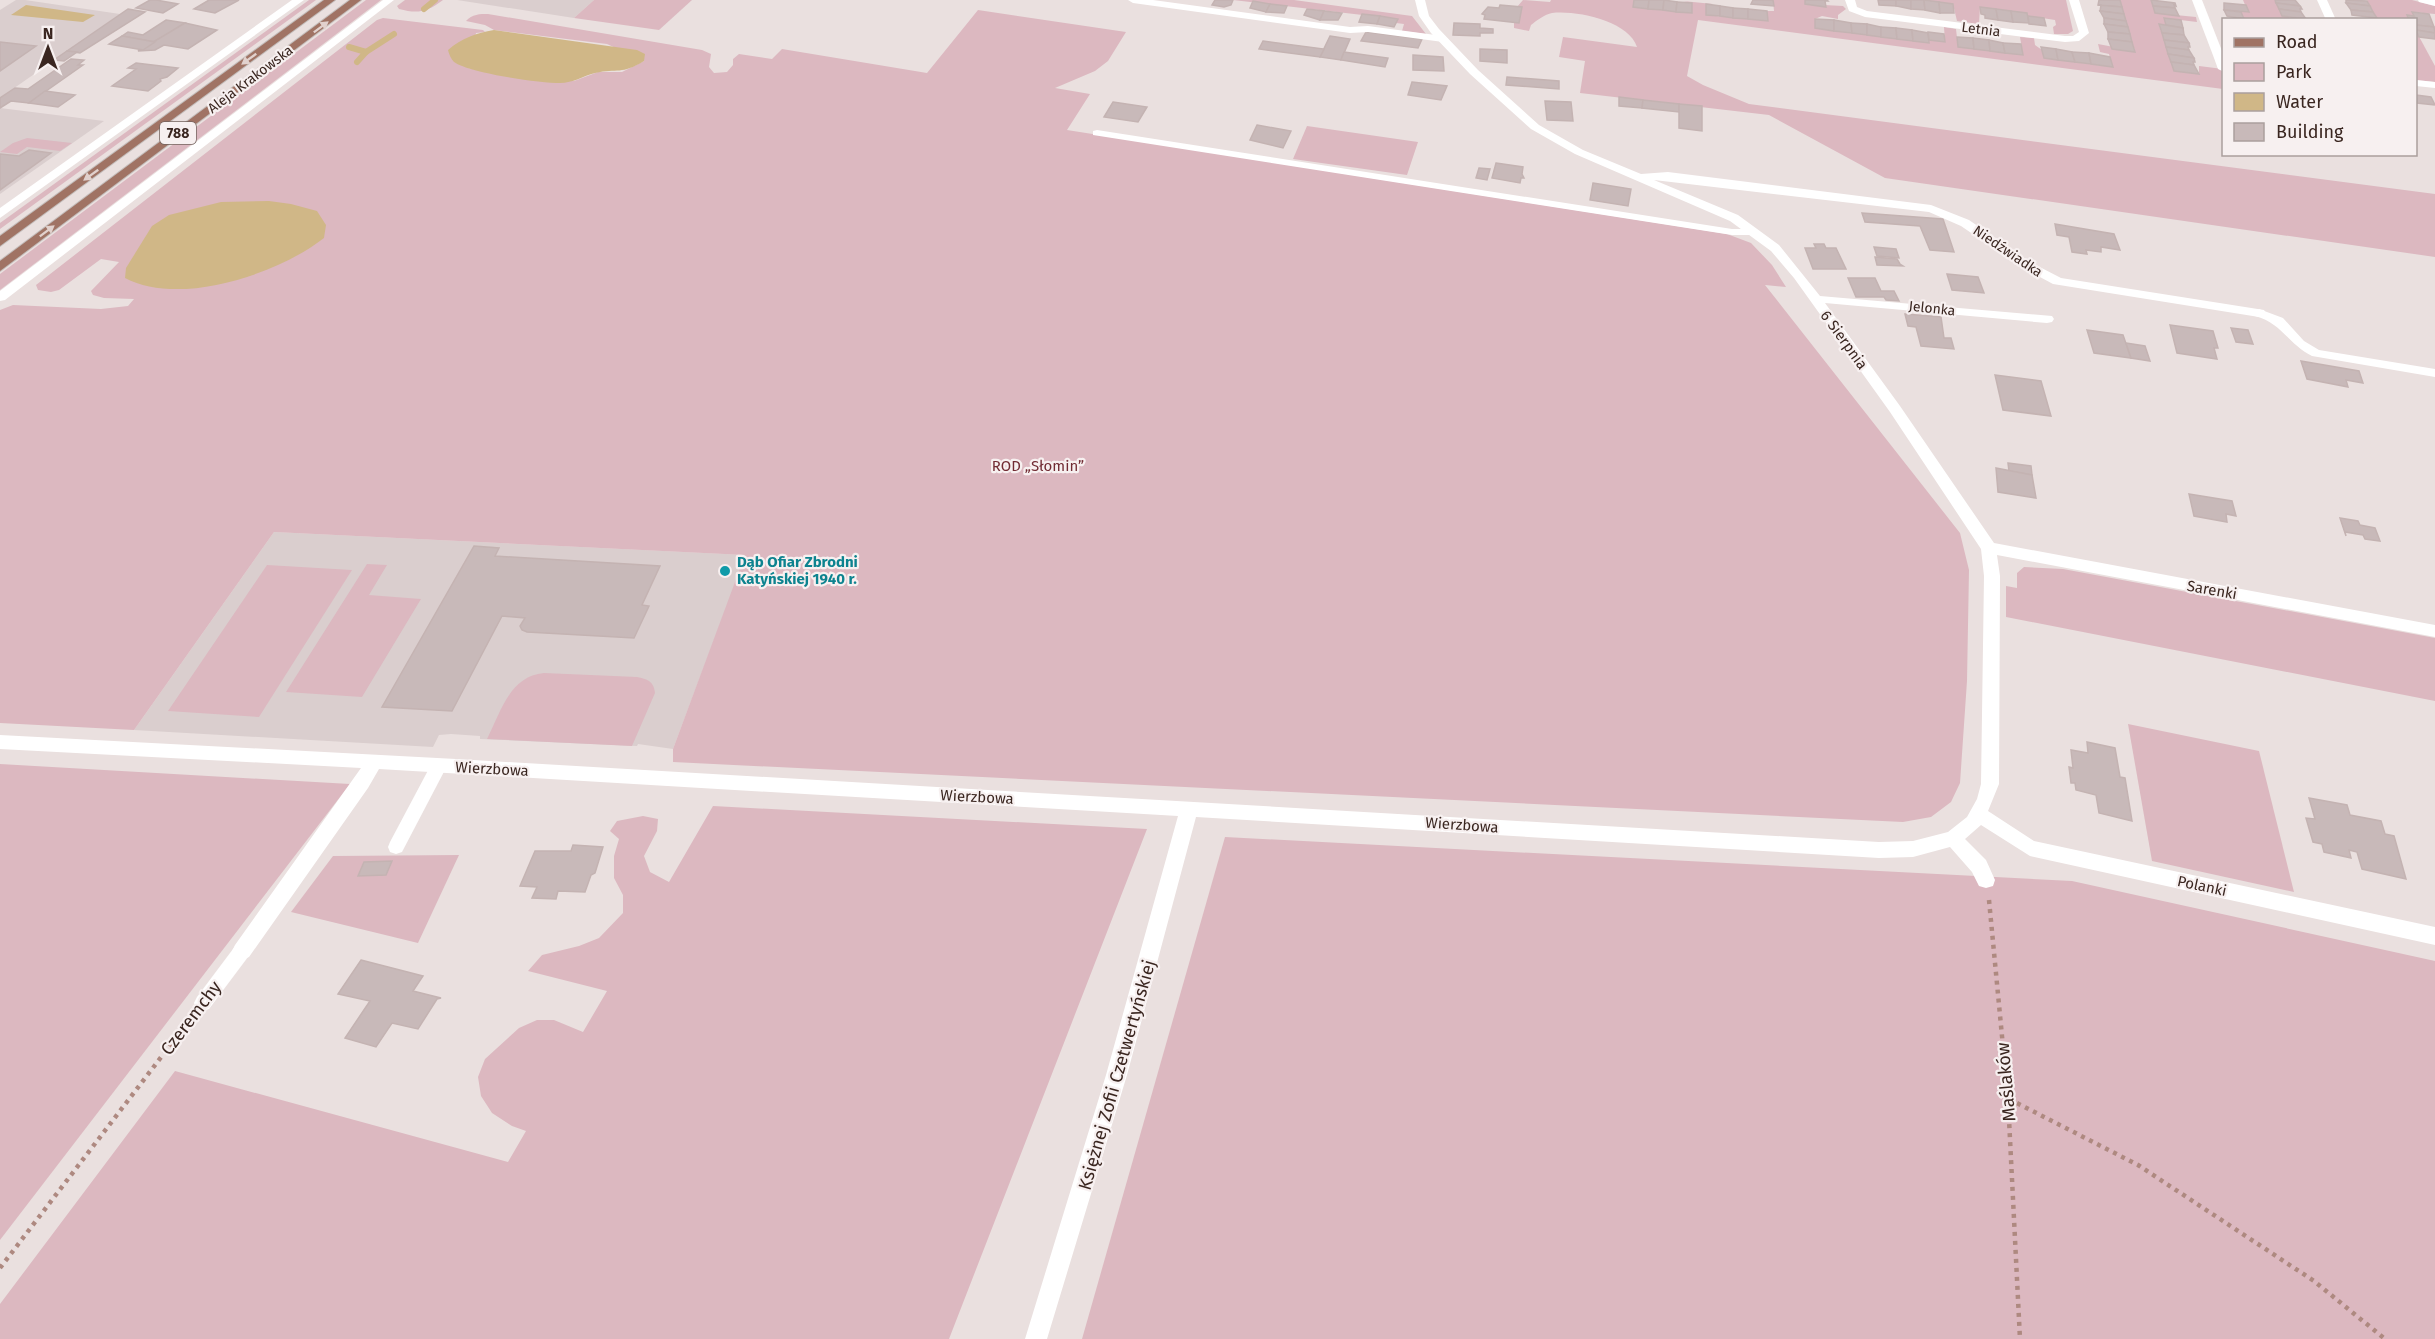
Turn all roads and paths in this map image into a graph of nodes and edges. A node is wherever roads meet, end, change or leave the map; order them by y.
1 (298, 0) edge
2 (330, 0) edge
3 (356, 0) edge
4 (389, 0) edge
5 (1133, 0) edge
6 (1420, 0) edge
7 (1850, 0) edge
8 (2074, 0) edge
9 (2197, 0) edge
10 (2322, 0) edge
11 (2423, 0) edge
12 (2435, 3) edge
13 (2330, 18) edge
14 (1443, 39) junction
15 (2222, 62) edge
16 (2417, 83) edge
17 (2435, 85) edge
18 (1097, 133) dead end
19 (1639, 177) junction
20 (0, 214) edge
21 (1754, 232) junction
22 (0, 242) edge
23 (0, 267) edge
24 (0, 297) edge
25 (1816, 300) junction
26 (2259, 313) joint
27 (2047, 319) dead end
28 (2435, 373) edge
29 (1989, 548) junction
30 (2435, 631) edge
31 (0, 742) edge
32 (373, 763) junction
33 (439, 766) junction
34 (1189, 809) junction
35 (1978, 814) junction
36 (1953, 838) junction
37 (396, 848) dead end
38 (1986, 880) joint
39 (2435, 936) edge
40 (242, 951) joint
41 (202, 1003) joint
42 (2008, 1099) junction
43 (0, 1268) edge
44 (1036, 1339) edge
45 (2020, 1339) edge
46 (2385, 1339) edge

1 - 20 street
2 -> 22 main road, Aleja Krakowska / 788
23 -> 3 main road, Aleja Krakowska / 788
4 - 24 street
5 - 14 lane
6 - 14 street, 6 Sierpnia
7 - 8 street, Letnia
9 - 15 street
10 - 13 street
11 - 12 street
14 - 19 street, 6 Sierpnia
16 - 17 street
18 - 21 lane
19 - 21 street, 6 Sierpnia
19 - 26 street, Niedźwiadka
21 - 25 street, 6 Sierpnia
25 - 27 street, Jelonka
25 - 29 street, 6 Sierpnia
26 - 28 lane, Niedźwiadka
29 - 30 street, Sarenki
29 - 35 street, 6 Sierpnia
31 - 32 street, Wierzbowa
32 - 33 street, Wierzbowa
32 - 40 street, Czeremchy
33 - 34 street, Wierzbowa
33 - 37 lane
34 - 36 street, Wierzbowa
34 - 44 street, Księżnej Zofii Czetwertyńskiej
35 - 36 street, 6 Sierpnia
35 - 39 street, Polanki
36 - 38 street
38 - 42 path, Maślaków
40 - 41 lane, Czeremchy
41 - 43 path, Czeremchy
42 - 45 path, Maślaków
42 - 46 path

